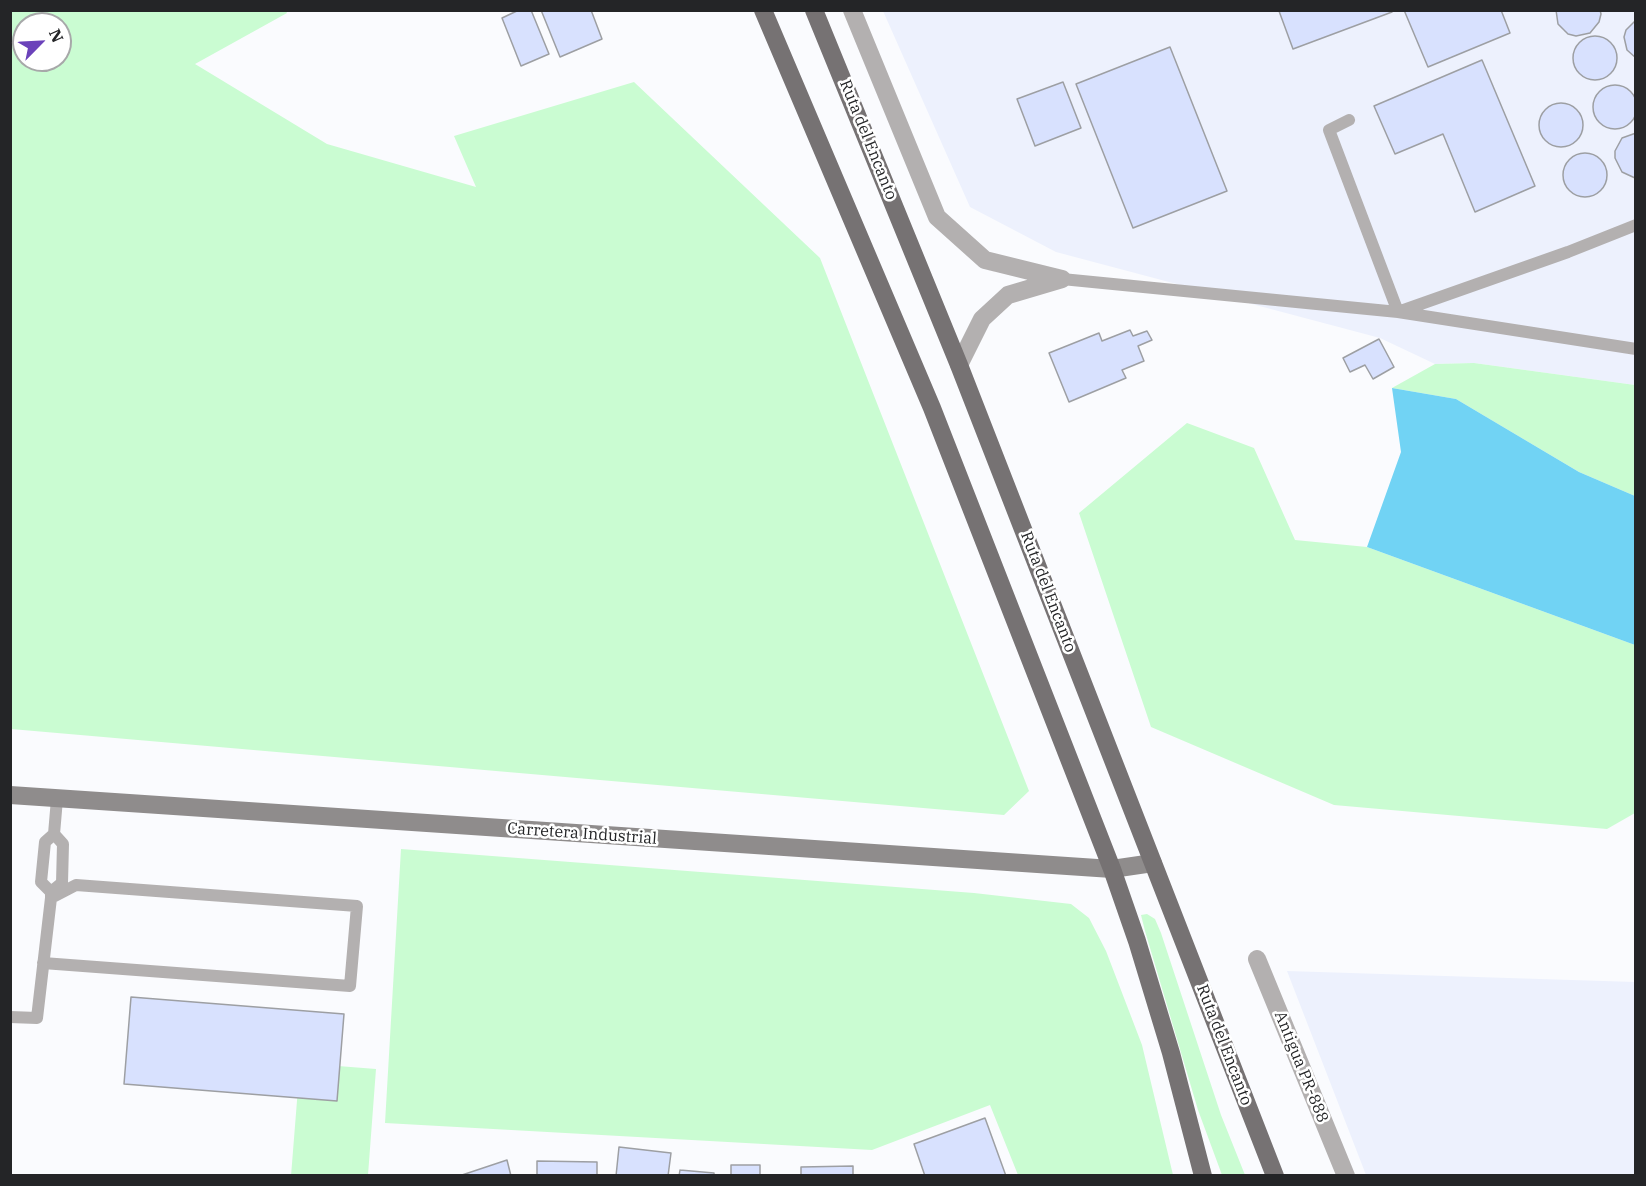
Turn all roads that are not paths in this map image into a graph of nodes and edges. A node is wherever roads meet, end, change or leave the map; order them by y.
1 (763, 10) edge
2 (814, 10) edge
3 (852, 10) edge
4 (1349, 120) dead end
5 (1635, 225) edge
6 (1062, 279) junction
7 (1398, 312) junction
8 (1635, 349) edge
9 (959, 364) junction
10 (10, 795) edge
11 (57, 799) junction
12 (54, 834) junction
13 (1153, 863) junction
14 (1112, 869) junction
15 (51, 895) junction
16 (1257, 959) dead end
17 (43, 963) junction
18 (10, 1017) edge
19 (1203, 1176) edge
20 (1275, 1176) edge
21 (1346, 1176) edge

1 - 14 main road
2 - 9 main road, Ruta del Encanto
3 - 6 street
4 - 7 lane
5 - 7 lane
6 - 7 lane
6 - 9 street
7 - 8 lane
9 - 13 main road, Ruta del Encanto
10 - 11 street, Carretera Industrial
11 - 12 lane
11 - 14 street, Carretera Industrial
12 - 15 lane
12 - 15 lane
13 - 14 street, Carretera Industrial
13 - 20 main road, Ruta del Encanto
14 - 19 main road
15 - 17 lane
15 - 17 lane
16 - 21 street, Antigua PR-888
17 - 18 lane

